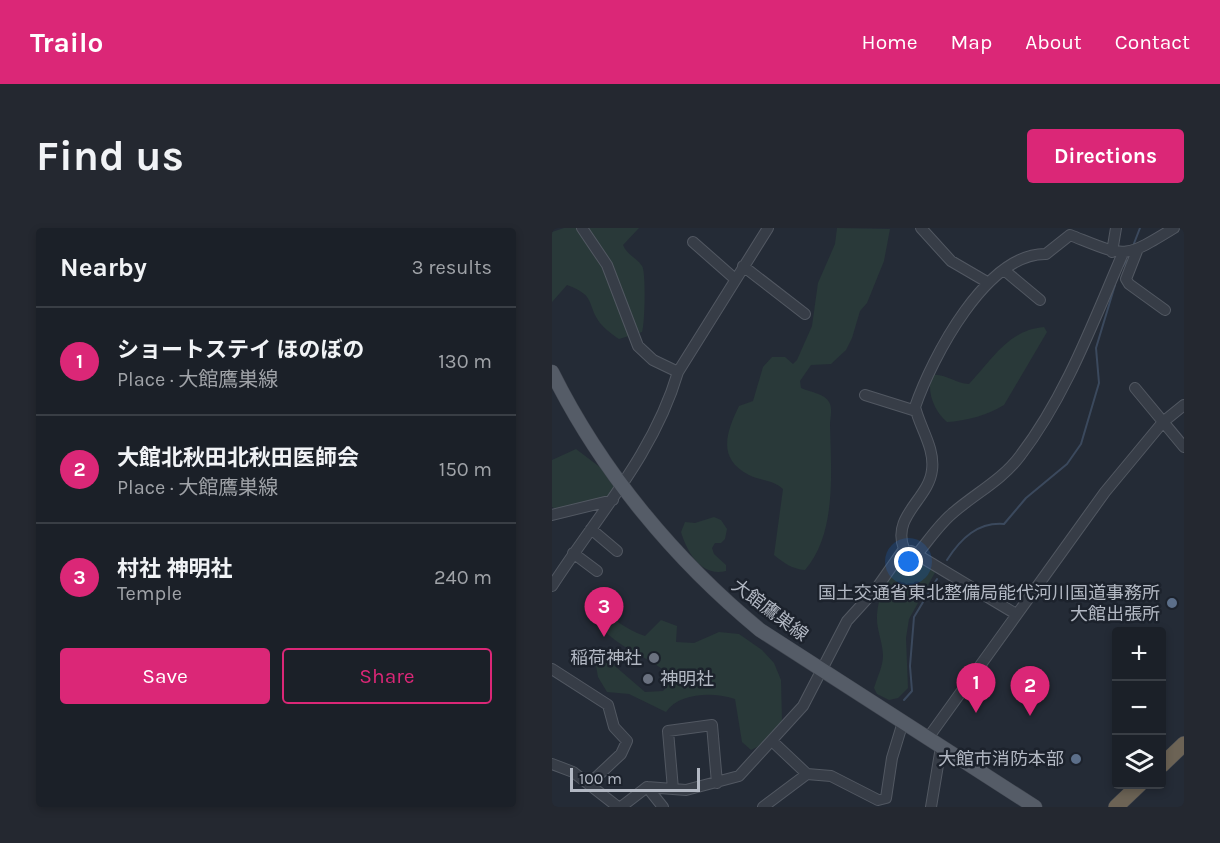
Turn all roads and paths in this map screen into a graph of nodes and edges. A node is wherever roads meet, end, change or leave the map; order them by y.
1 (582, 228) edge
2 (768, 228) edge
3 (921, 228) edge
4 (1116, 228) edge
5 (1174, 228) edge
6 (1070, 231) edge
7 (693, 242) dead end
8 (1137, 251) junction
9 (1118, 253) junction
10 (743, 266) junction
11 (1004, 270) junction
12 (735, 279) junction
13 (987, 282) junction
14 (1040, 300) dead end
15 (1165, 310) dead end
16 (805, 314) dead end
17 (552, 372) edge
18 (678, 372) junction
19 (1135, 388) dead end
20 (865, 395) dead end
21 (1184, 405) edge
22 (916, 411) junction
23 (1163, 422) junction
24 (1184, 447) edge
25 (623, 487) junction
26 (613, 500) junction
27 (552, 515) edge
28 (591, 529) junction
29 (904, 549) junction
30 (617, 551) dead end
31 (573, 553) junction
32 (918, 553) junction
33 (597, 571) dead end
34 (552, 586) edge
35 (1016, 614) junction
36 (552, 669) edge
37 (822, 669) junction
38 (903, 722) junction
39 (928, 738) junction
40 (772, 741) junction
41 (1184, 744) edge
42 (941, 747) junction
43 (1166, 760) edge
44 (552, 764) edge
45 (807, 774) junction
46 (717, 783) junction
47 (589, 784) junction
48 (646, 788) junction
49 (674, 789) junction
50 (1135, 789) edge
51 (620, 807) edge
52 (663, 807) edge
53 (763, 807) edge
54 (931, 807) edge
55 (1035, 807) edge
56 (1116, 807) edge

1 - 18 street
2 - 10 street
3 - 13 street
4 - 9 street
5 - 8 street
6 - 9 street
6 - 11 street
7 - 12 street
8 - 9 street
8 - 15 street
9 - 32 street
10 - 12 street
10 - 16 street
11 - 13 street
11 - 14 street
12 - 18 street
13 - 22 street
17 - 25 main road, 大館鷹巣線
18 - 25 street
19 - 23 street
20 - 22 street
21 - 23 street
22 - 29 street
23 - 24 street
23 - 35 street
25 - 26 street
25 - 37 main road, 大館鷹巣線
26 - 27 street
26 - 28 street
28 - 30 street
28 - 31 street
29 - 32 street
29 - 37 street
31 - 33 street
31 - 34 street
32 - 35 street
35 - 39 street
36 - 47 street
37 - 38 main road, 大館鷹巣線
37 - 40 street
38 - 39 main road, 大館鷹巣線
38 - 45 street
39 - 42 main road, 大館鷹巣線
40 - 45 street
40 - 46 street
41 - 43 highway
42 - 54 street
42 - 55 main road, 大館鷹巣線
44 - 47 street
45 - 53 street
46 - 49 street
46 - 49 street
47 - 51 street
48 - 49 street
48 - 51 street
48 - 52 street
50 - 56 highway

